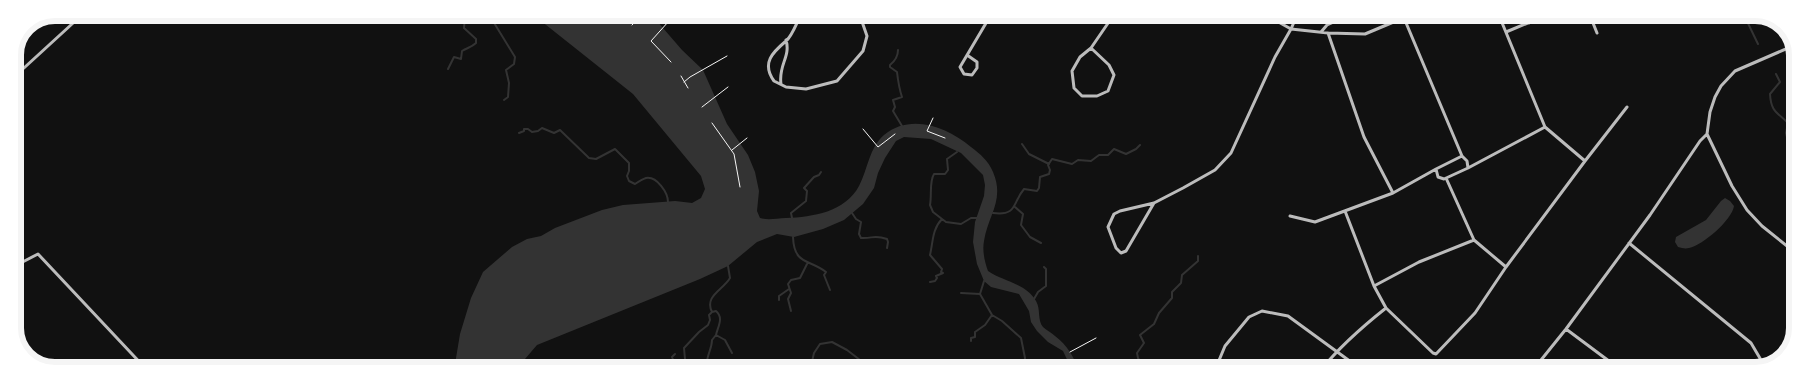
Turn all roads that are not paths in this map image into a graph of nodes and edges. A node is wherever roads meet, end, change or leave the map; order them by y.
1 (74, 21) edge
2 (797, 21) edge
3 (862, 21) edge
4 (987, 21) edge
5 (1110, 21) edge
6 (1277, 21) edge
7 (1294, 21) edge
8 (1336, 21) edge
9 (1397, 21) edge
10 (1405, 21) edge
11 (1501, 21) edge
12 (1534, 21) edge
13 (1592, 21) edge
14 (1529, 23) joint
15 (1291, 29) junction
16 (1321, 32) junction
17 (1506, 32) junction
18 (1328, 33) junction
19 (1597, 33) dead end
20 (786, 40) junction
21 (1091, 48) junction
22 (1788, 48) edge
23 (967, 55) junction
24 (21, 70) edge
25 (781, 84) junction
26 (1627, 107) dead end
27 (1545, 127) junction
28 (1707, 134) junction
29 (1462, 156) junction
30 (1585, 160) junction
31 (1468, 168) junction
32 (1436, 169) junction
33 (1446, 178) junction
34 (1393, 193) junction
35 (1154, 203) junction
36 (1345, 212) junction
37 (1290, 216) dead end
38 (1474, 240) junction
39 (1629, 243) junction
40 (1789, 248) edge
41 (21, 263) edge
42 (1506, 267) junction
43 (1374, 286) junction
44 (1386, 308) junction
45 (1566, 329) junction
46 (1336, 352) junction
47 (1761, 361) edge
48 (139, 362) edge
49 (1218, 362) edge
50 (1328, 362) edge
51 (1350, 362) edge
52 (1539, 362) edge
53 (1610, 362) edge

1 - 24 street
2 - 20 street
3 - 25 street
4 - 23 street
5 - 21 street
6 - 15 street
7 - 15 street
8 - 16 street
9 - 18 street
10 - 29 street
11 - 17 street
12 - 14 street
13 - 19 street
14 - 17 street
15 - 16 street
15 - 35 street
16 - 18 street
17 - 27 street
18 - 34 street
20 - 25 street
20 - 25 street
21 - 21 street
22 - 28 street
23 - 23 street
26 - 30 street
27 - 30 street
27 - 31 street
28 - 39 street
28 - 40 street
29 - 31 street
29 - 32 street
30 - 42 street
31 - 33 street
32 - 33 street
32 - 34 street
33 - 38 street
34 - 36 street
35 - 35 street
36 - 37 street
36 - 43 street
38 - 42 street
38 - 43 street
39 - 45 street
39 - 47 street
41 - 48 street
42 - 44 street
43 - 44 street
44 - 46 street
45 - 52 street
45 - 53 street
46 - 49 street
46 - 50 street
46 - 51 street

